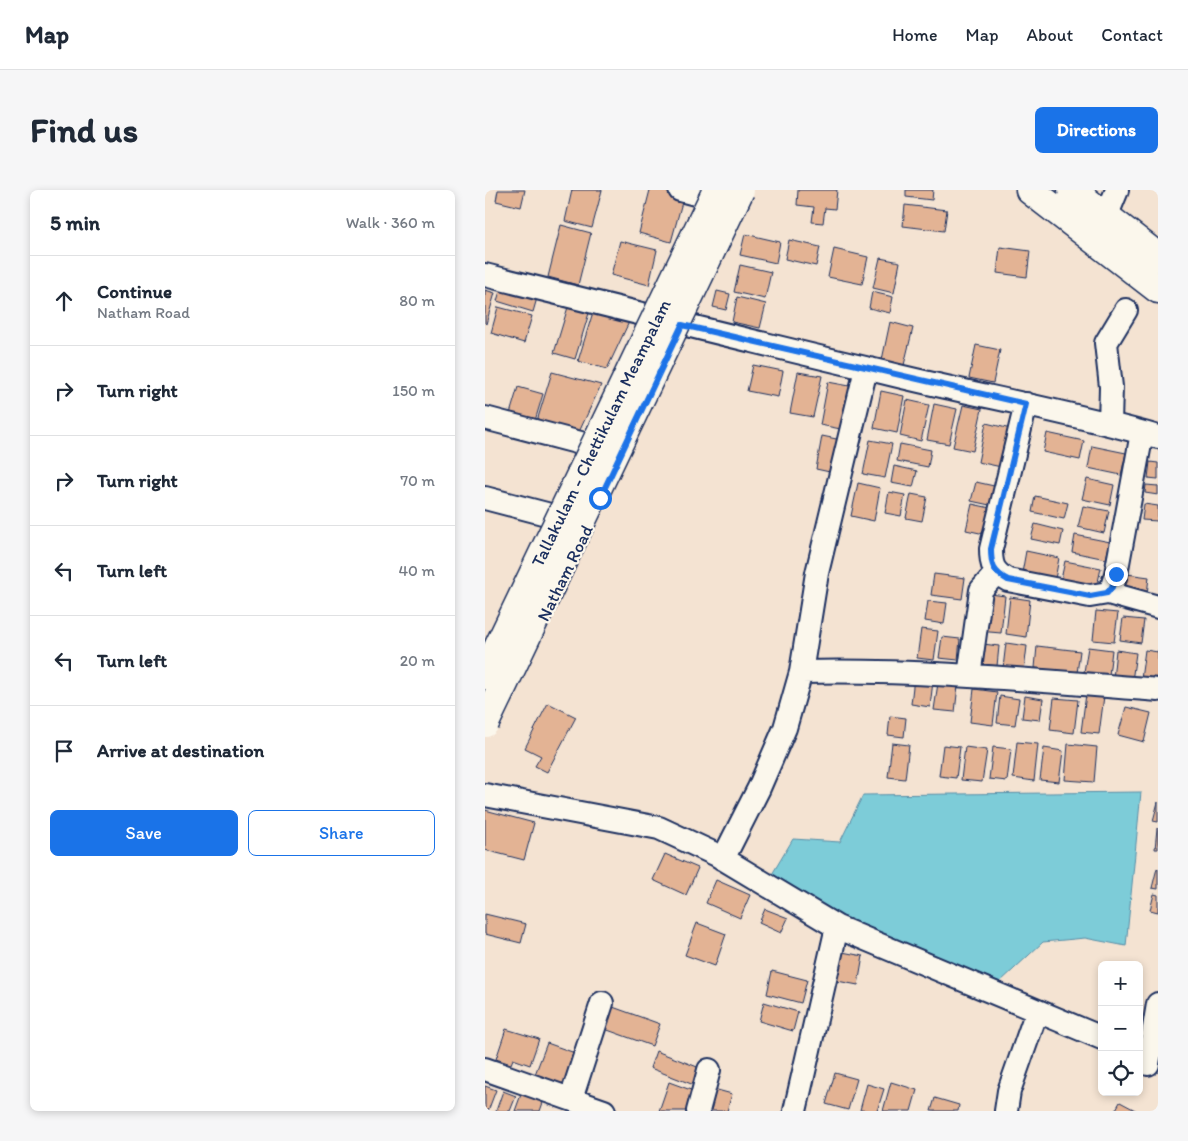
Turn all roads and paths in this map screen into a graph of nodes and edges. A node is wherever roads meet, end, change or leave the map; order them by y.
1 (680, 190) edge
2 (740, 190) edge
3 (748, 190) edge
4 (1030, 190) edge
5 (1072, 190) edge
6 (1117, 190) edge
7 (711, 192) edge
8 (1107, 217) junction
9 (1158, 258) edge
10 (485, 275) edge
11 (1158, 289) edge
12 (1126, 310) dead end
13 (649, 316) junction
14 (682, 325) junction
15 (866, 369) junction
16 (1026, 404) junction
17 (485, 418) edge
18 (1110, 424) junction
19 (1150, 435) edge
20 (588, 446) junction
21 (485, 498) edge
22 (554, 516) junction
23 (996, 573) junction
24 (1107, 593) junction
25 (1158, 607) edge
26 (485, 661) edge
27 (801, 672) junction
28 (485, 675) edge
29 (969, 676) junction
30 (1158, 690) edge
31 (485, 723) edge
32 (485, 739) edge
33 (485, 795) edge
34 (723, 859) junction
35 (837, 927) junction
36 (602, 1003) dead end
37 (1158, 1004) edge
38 (1037, 1011) junction
39 (1098, 1036) edge
40 (1148, 1065) edge
41 (485, 1069) edge
42 (709, 1070) dead end
43 (571, 1099) junction
44 (801, 1109) edge
45 (605, 1111) edge
46 (698, 1111) edge
47 (1006, 1111) edge

1 - 7 street
2 - 31 main road, Tallakulam - Chettikulam Meampalam, bridge
3 - 14 main road, Natham Road
4 - 11 main road
5 - 8 main road
6 - 8 street
7 - 13 main road, Natham Road
7 - 28 main road, Tallakulam - Chettikulam Meampalam, bridge
8 - 9 main road
10 - 13 street
12 - 18 street
13 - 14 street
13 - 20 main road, Natham Road
14 - 15 street
14 - 32 main road, Natham Road
15 - 16 street
15 - 27 street
16 - 18 street
16 - 23 street
17 - 20 street
18 - 19 street
19 - 24 street
20 - 22 main road, Natham Road
21 - 22 street
22 - 26 main road, Natham Road
23 - 24 street
23 - 29 street
24 - 25 street
27 - 29 street
27 - 34 street
29 - 30 street
33 - 34 street
34 - 35 street
35 - 38 street
35 - 44 street
36 - 43 street
37 - 40 street
38 - 39 street
38 - 47 street
41 - 43 street
42 - 46 street
43 - 45 street

